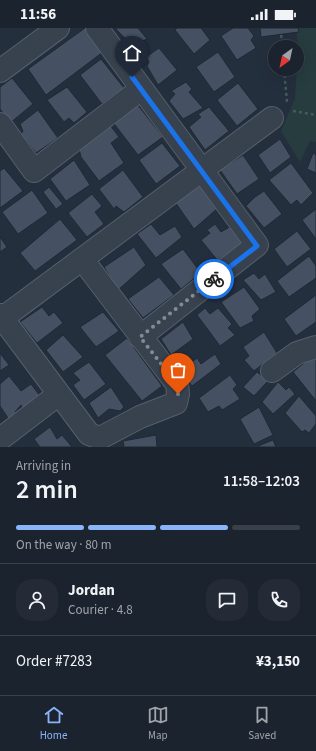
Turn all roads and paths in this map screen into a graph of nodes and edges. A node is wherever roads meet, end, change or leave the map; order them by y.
1 (58, 28) edge
2 (97, 28) edge
3 (281, 35) dead end
4 (282, 40) edge
5 (0, 71) edge
6 (284, 76) edge
7 (142, 89) junction
8 (282, 111) junction
9 (316, 115) edge
10 (0, 124) edge
11 (201, 170) junction
12 (82, 259) junction
13 (1, 317) edge
14 (140, 337) junction
15 (316, 347) edge
16 (272, 371) dead end
17 (59, 394) junction
18 (0, 439) edge
19 (101, 442) edge

1 - 5 street
2 - 7 street
3 - 4 path
6 - 8 path
7 - 10 street
7 - 11 street
8 - 9 path
8 - 11 street
11 - 12 street
11 - 14 street
12 - 13 street
12 - 14 street
13 - 17 street
14 - 19 street
15 - 16 street
17 - 18 street
17 - 19 street

